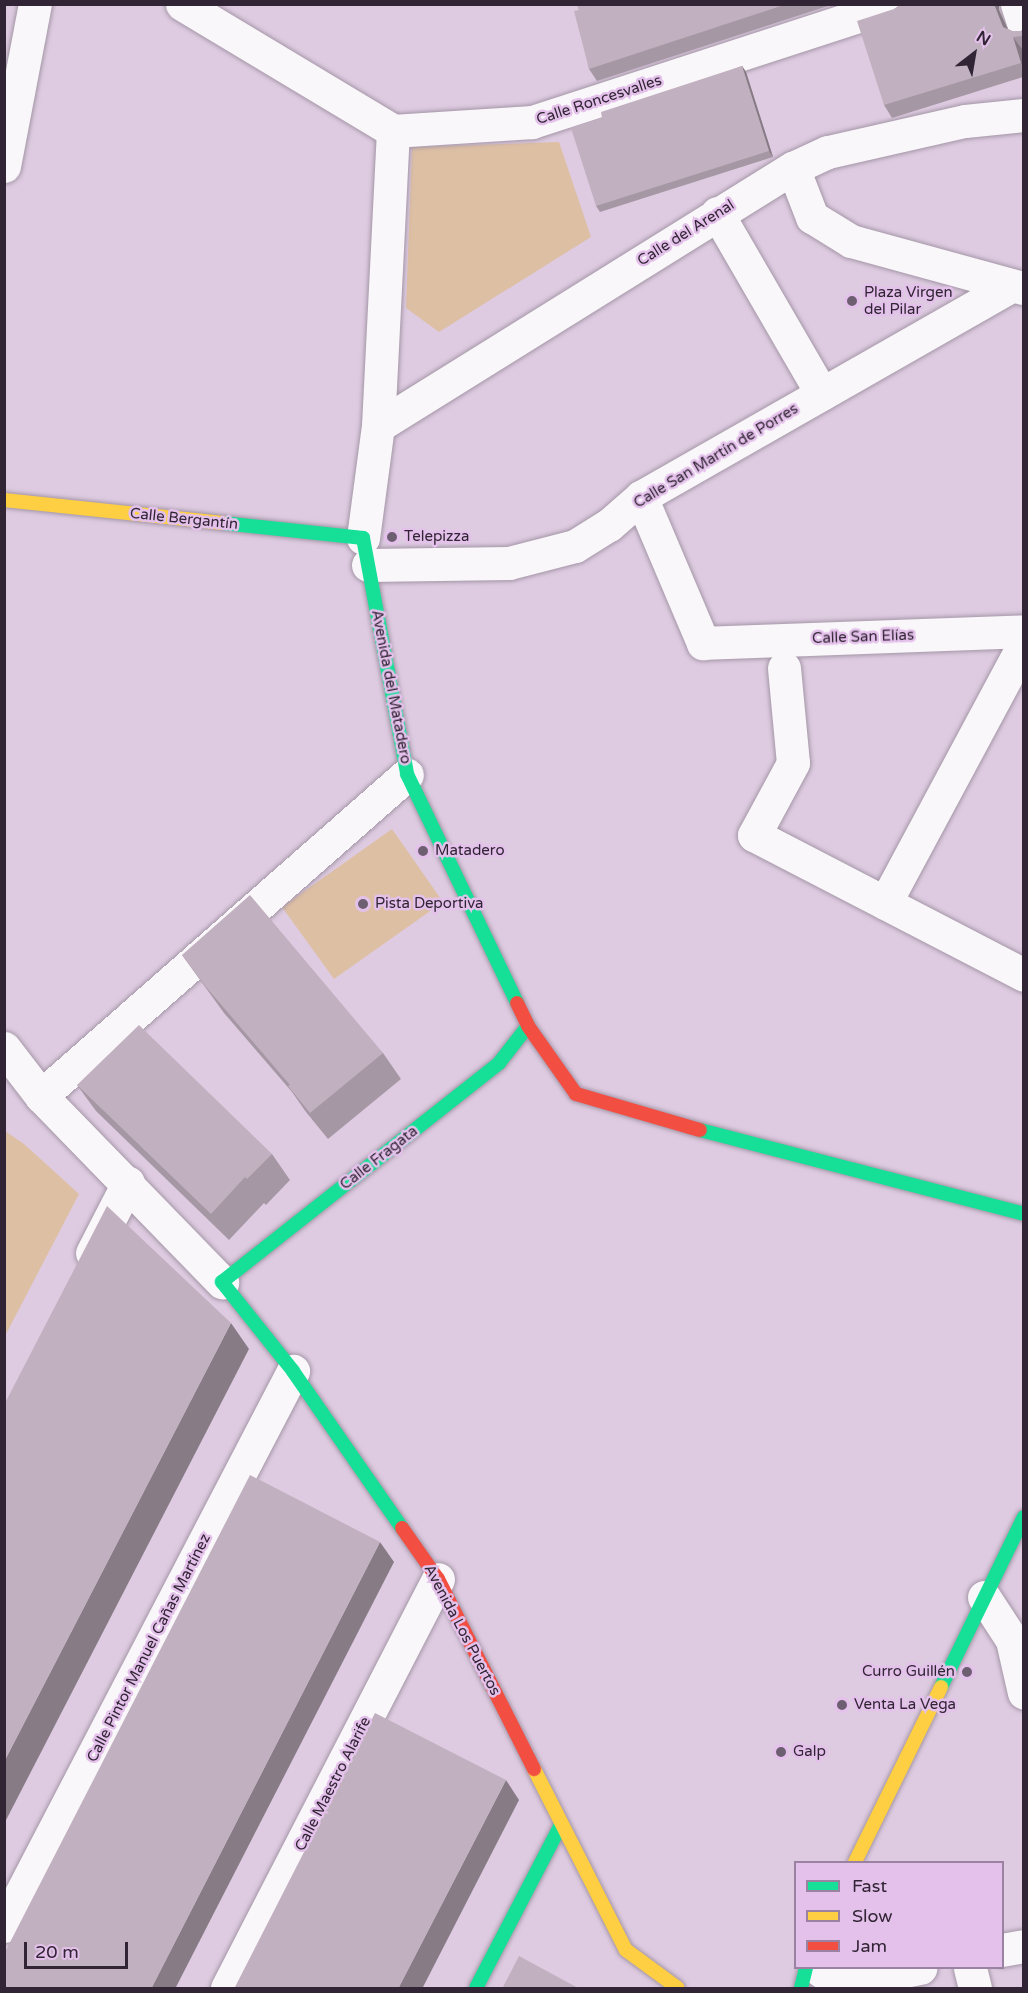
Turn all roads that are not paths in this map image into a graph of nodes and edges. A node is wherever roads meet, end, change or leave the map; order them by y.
1 (35, 4) edge
2 (182, 4) edge
3 (896, 4) edge
4 (1017, 4) edge
5 (1023, 24) edge
6 (1023, 115) edge
7 (393, 131) junction
8 (4, 166) edge
9 (793, 168) junction
10 (717, 213) junction
11 (1017, 287) edge
12 (822, 394) junction
13 (378, 426) junction
14 (641, 497) junction
15 (4, 500) edge
16 (365, 552) junction
17 (1023, 631) edge
18 (1023, 644) edge
19 (784, 668) dead end
20 (407, 774) junction
21 (885, 903) junction
22 (1023, 975) edge
23 (528, 1026) junction
24 (4, 1048) edge
25 (41, 1096) junction
26 (128, 1183) junction
27 (1023, 1214) edge
28 (80, 1276) edge
29 (222, 1281) junction
30 (292, 1371) junction
31 (1023, 1517) edge
32 (438, 1580) junction
33 (984, 1597) junction
34 (1023, 1693) edge
35 (561, 1825) junction
36 (856, 1861) edge
37 (4, 1926) edge
38 (1023, 1946) edge
39 (1004, 1950) edge
40 (806, 1969) edge
41 (818, 1969) edge
42 (915, 1969) edge
43 (970, 1969) edge
44 (227, 1989) edge
45 (476, 1989) edge
46 (678, 1989) edge
47 (801, 1989) edge
48 (975, 1989) edge

1 - 8 street
2 - 7 street
3 - 7 street, Calle Roncesvalles
4 - 5 street
6 - 9 street, Calle del Arenal
7 - 13 street
9 - 10 street, Calle del Arenal
9 - 11 street
10 - 12 street
10 - 13 street, Calle del Arenal
11 - 12 street, Calle San Martín de Porres
12 - 14 street, Calle San Martín de Porres
13 - 16 street
14 - 16 street, Calle San Martín de Porres
14 - 17 street, Calle San Elías
15 - 16 street, Calle Bergantín
16 - 20 street, Avenida del Matadero
18 - 21 street
19 - 21 street
20 - 23 street, Avenida del Matadero
20 - 25 street
21 - 22 street
23 - 27 street, Avenida del Matadero
23 - 29 street, Calle Fragata
24 - 25 street
25 - 26 street
26 - 28 street
26 - 29 street
29 - 30 street, Avenida Los Puertos
30 - 32 street, Avenida Los Puertos
30 - 37 street, Calle Pintor Manuel Cañas Martínez
31 - 33 street
32 - 35 street, Avenida Los Puertos
32 - 44 street, Calle Maestro Alarife
33 - 34 street
33 - 36 street
35 - 45 street
35 - 46 street, Avenida Los Puertos
38 - 39 street
40 - 47 street
41 - 42 street
43 - 48 street

